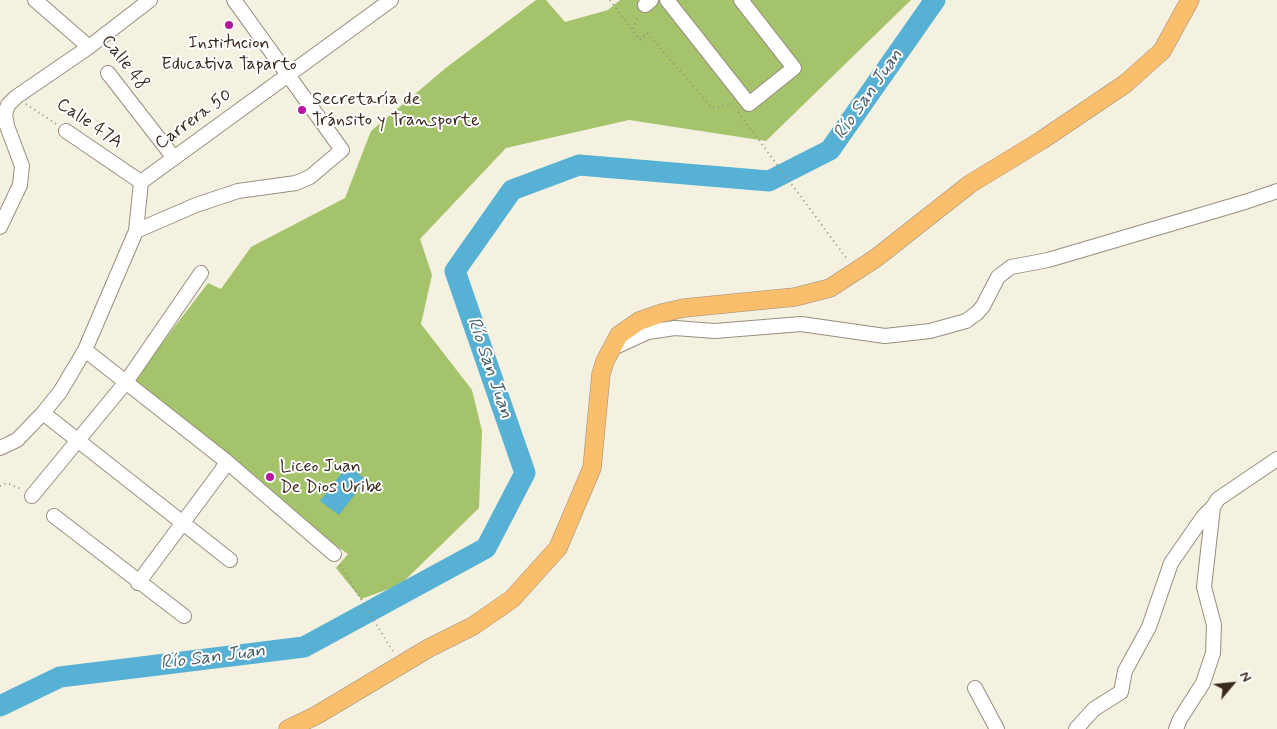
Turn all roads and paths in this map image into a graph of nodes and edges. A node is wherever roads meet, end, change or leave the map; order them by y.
1 (35, 0) edge
2 (150, 0) edge
3 (234, 0) edge
4 (390, 0) edge
5 (610, 0) edge
6 (667, 0) edge
7 (741, 0) edge
8 (647, 2) edge
9 (1187, 7) edge
10 (633, 30) junction
11 (88, 47) junction
12 (108, 72) dead end
13 (288, 75) junction
14 (16, 97) junction
15 (741, 101) junction
16 (66, 130) joint
17 (174, 158) junction
18 (141, 182) junction
19 (1277, 191) edge
20 (0, 227) edge
21 (136, 231) junction
22 (856, 271) junction
23 (201, 274) dead end
24 (611, 349) junction
25 (85, 350) junction
26 (126, 382) junction
27 (43, 413) junction
28 (77, 439) junction
29 (0, 448) edge
30 (1277, 459) edge
31 (226, 461) junction
32 (32, 496) dead end
33 (1213, 507) junction
34 (54, 516) dead end
35 (183, 523) junction
36 (334, 554) dead end
37 (230, 560) dead end
38 (346, 574) dead end
39 (138, 583) junction
40 (184, 616) dead end
41 (392, 649) dead end
42 (975, 688) dead end
43 (288, 729) edge
44 (998, 729) edge
45 (1076, 729) edge
46 (1176, 729) edge

1 - 11 street, Calle 48
2 - 11 street
3 - 13 street
4 - 13 street, Carrera 50
5 - 10 path
6 - 15 street
7 - 15 street
8 - 10 path
9 - 22 main road
10 - 15 path
11 - 14 street
12 - 17 street, Calle 48
13 - 17 street, Carrera 50
13 - 21 street
14 - 16 path, Calle 47A
14 - 20 street
15 - 22 path
16 - 18 street, Calle 47A
17 - 18 street, Carrera 50
18 - 21 street
19 - 24 street
21 - 25 street
22 - 24 main road
23 - 26 street
24 - 43 main road
25 - 26 street
25 - 27 street
26 - 28 street
26 - 31 street
27 - 28 street
27 - 29 street
28 - 32 street
28 - 35 street
30 - 33 street
31 - 35 street
31 - 36 street
33 - 45 street
33 - 46 street
34 - 39 street
35 - 37 street
35 - 39 street
38 - 41 path
39 - 40 street
42 - 44 street

